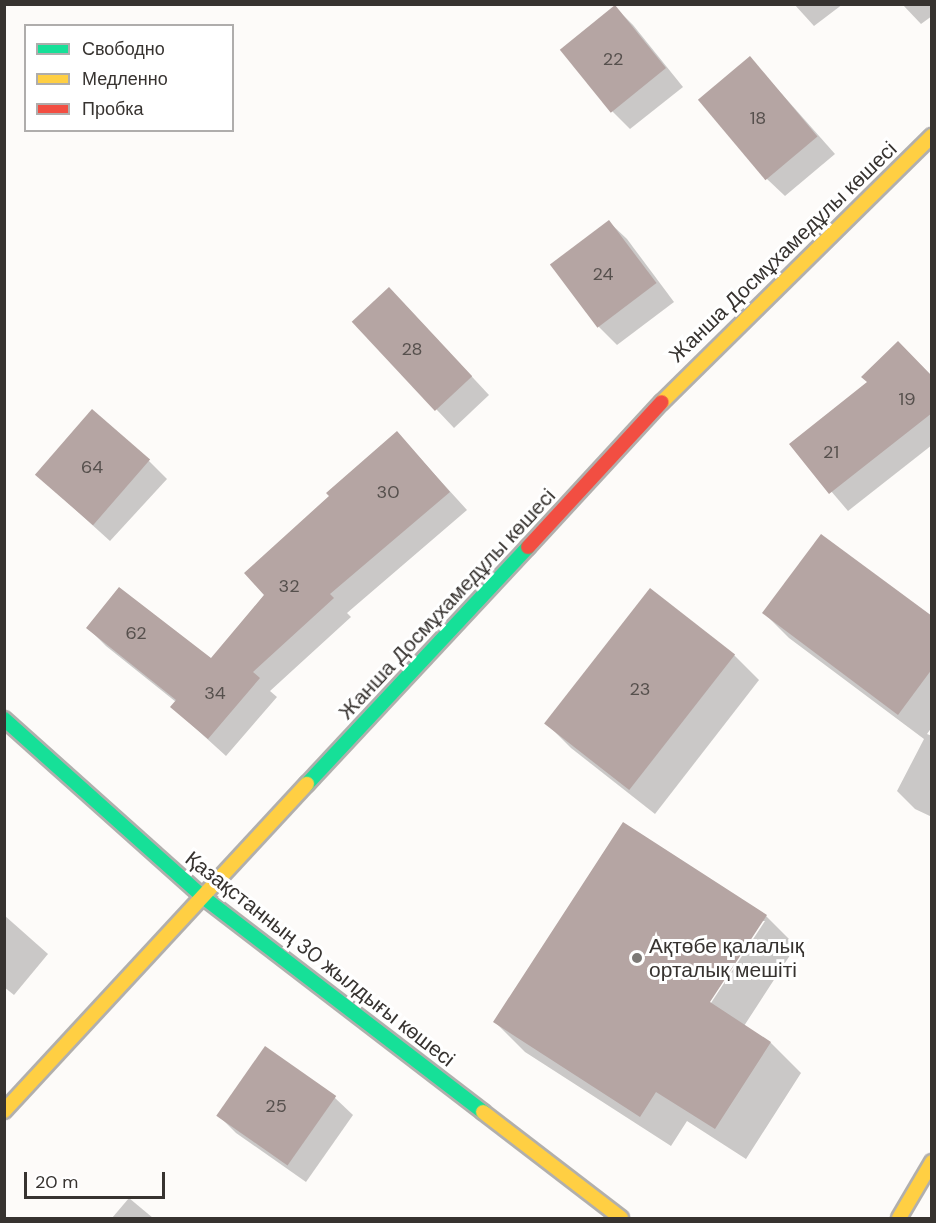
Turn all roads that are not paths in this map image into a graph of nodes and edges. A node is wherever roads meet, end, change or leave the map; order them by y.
1 (932, 136) edge
2 (4, 719) edge
3 (203, 897) junction
4 (4, 1111) edge
5 (932, 1162) edge
6 (621, 1218) edge
7 (898, 1218) edge

1 - 3 street, Жанша Досмұхамедұлы көшесі
2 - 3 street, Қазақстанның 30 жылдығы көшесі
3 - 4 street, Жанша Досмұхамедұлы көшесі
3 - 6 street, Қазақстанның 30 жылдығы көшесі
5 - 7 street

